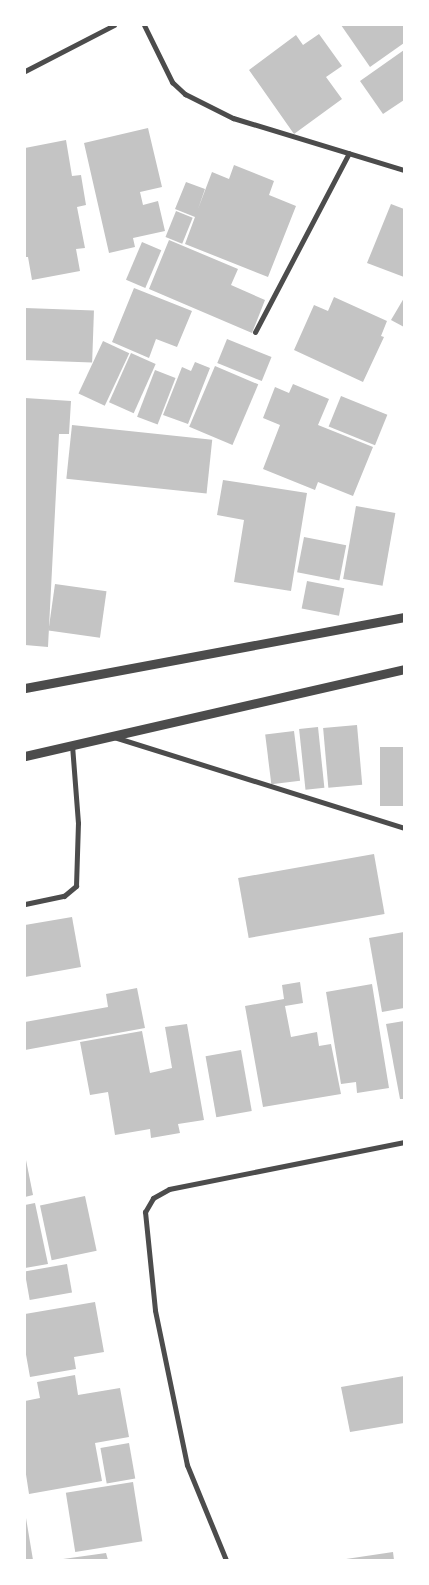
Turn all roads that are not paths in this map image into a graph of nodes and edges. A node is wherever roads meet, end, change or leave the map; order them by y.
1 (114, 25) edge
2 (144, 25) edge
3 (25, 71) edge
4 (349, 153) junction
5 (404, 170) edge
6 (255, 332) dead end
7 (404, 617) edge
8 (404, 669) edge
9 (25, 688) edge
10 (114, 737) junction
11 (72, 745) junction
12 (25, 756) edge
13 (404, 828) edge
14 (25, 904) edge
15 (404, 1142) edge
16 (226, 1560) edge

1 - 3 street
2 - 4 street
4 - 5 street
4 - 6 street
7 - 9 street
8 - 10 street
10 - 11 street
10 - 13 street
11 - 12 street
11 - 14 street
15 - 16 street

